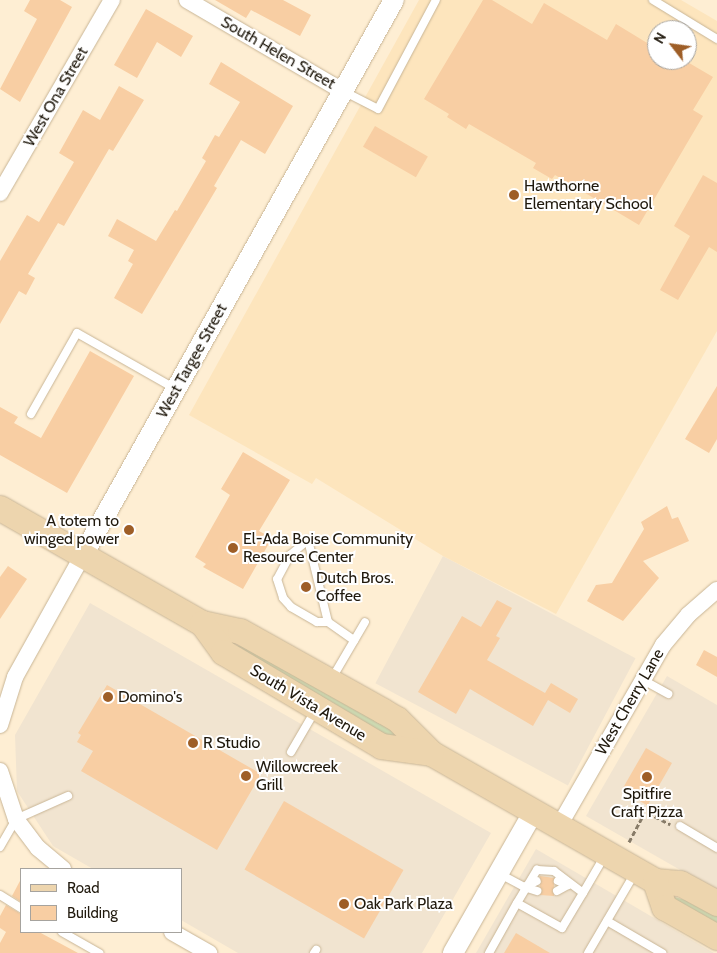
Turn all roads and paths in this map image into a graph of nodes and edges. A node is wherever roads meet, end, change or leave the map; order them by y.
1 (112, 0) edge
2 (187, 0) edge
3 (394, 0) edge
4 (436, 0) edge
5 (653, 0) edge
6 (717, 39) edge
7 (343, 90) junction
8 (0, 193) edge
9 (176, 389) junction
10 (31, 414) dead end
11 (0, 508) edge
12 (83, 555) junction
13 (717, 590) edge
14 (328, 622) junction
15 (365, 622) dead end
16 (202, 623) junction
17 (354, 640) junction
18 (643, 680) junction
19 (330, 681) junction
20 (668, 694) dead end
21 (316, 708) junction
22 (0, 725) edge
23 (291, 752) dead end
24 (431, 752) junction
25 (0, 771) edge
26 (68, 796) dead end
27 (534, 811) junction
28 (648, 813) dead end
29 (642, 818) dead end
30 (16, 819) junction
31 (559, 826) junction
32 (680, 826) joint
33 (0, 846) edge
34 (717, 848) edge
35 (629, 866) junction
36 (62, 868) edge
37 (499, 873) junction
38 (558, 880) dead end
39 (537, 881) dead end
40 (568, 885) junction
41 (524, 887) junction
42 (537, 891) dead end
43 (557, 891) dead end
44 (583, 893) junction
45 (0, 895) edge
46 (516, 903) junction
47 (717, 903) edge
48 (20, 907) edge
49 (607, 921) junction
50 (64, 933) edge
51 (174, 933) edge
52 (717, 937) edge
53 (99, 953) edge
54 (210, 953) edge
55 (453, 953) edge
56 (488, 953) edge
57 (588, 953) edge
58 (662, 953) edge

1 - 8 street, West Ona Street
2 - 7 street, South Helen Street
3 - 7 street, West Targee Street
4 - 7 lane
5 - 6 lane
7 - 9 street, West Targee Street
9 - 10 lane
9 - 12 street, West Targee Street
11 - 12 main road, South Vista Avenue
12 - 16 main road, South Vista Avenue
12 - 22 street, West Targee Street
13 - 18 street, West Cherry Lane
14 - 14 lane
14 - 17 lane
15 - 17 lane
16 - 19 main road, South Vista Avenue
16 - 21 main road, South Vista Avenue
17 - 19 lane
18 - 20 lane
18 - 31 street, West Cherry Lane
19 - 24 main road, South Vista Avenue
21 - 23 lane
21 - 24 main road, South Vista Avenue
24 - 27 main road, South Vista Avenue
25 - 30 street
26 - 30 lane
27 - 31 main road, South Vista Avenue
27 - 37 street
28 - 32 path
29 - 35 path
30 - 33 lane
30 - 36 street
31 - 35 main road, South Vista Avenue
32 - 34 lane
35 - 44 lane
35 - 47 main road, South Vista Avenue
35 - 49 lane
35 - 52 main road
37 - 41 lane
37 - 55 street
38 - 40 lane
39 - 41 lane
40 - 41 lane
40 - 43 lane
40 - 44 lane
41 - 42 lane
41 - 46 lane
44 - 46 lane
45 - 48 lane
46 - 56 lane
49 - 57 lane
49 - 58 lane
50 - 53 lane
51 - 54 street

